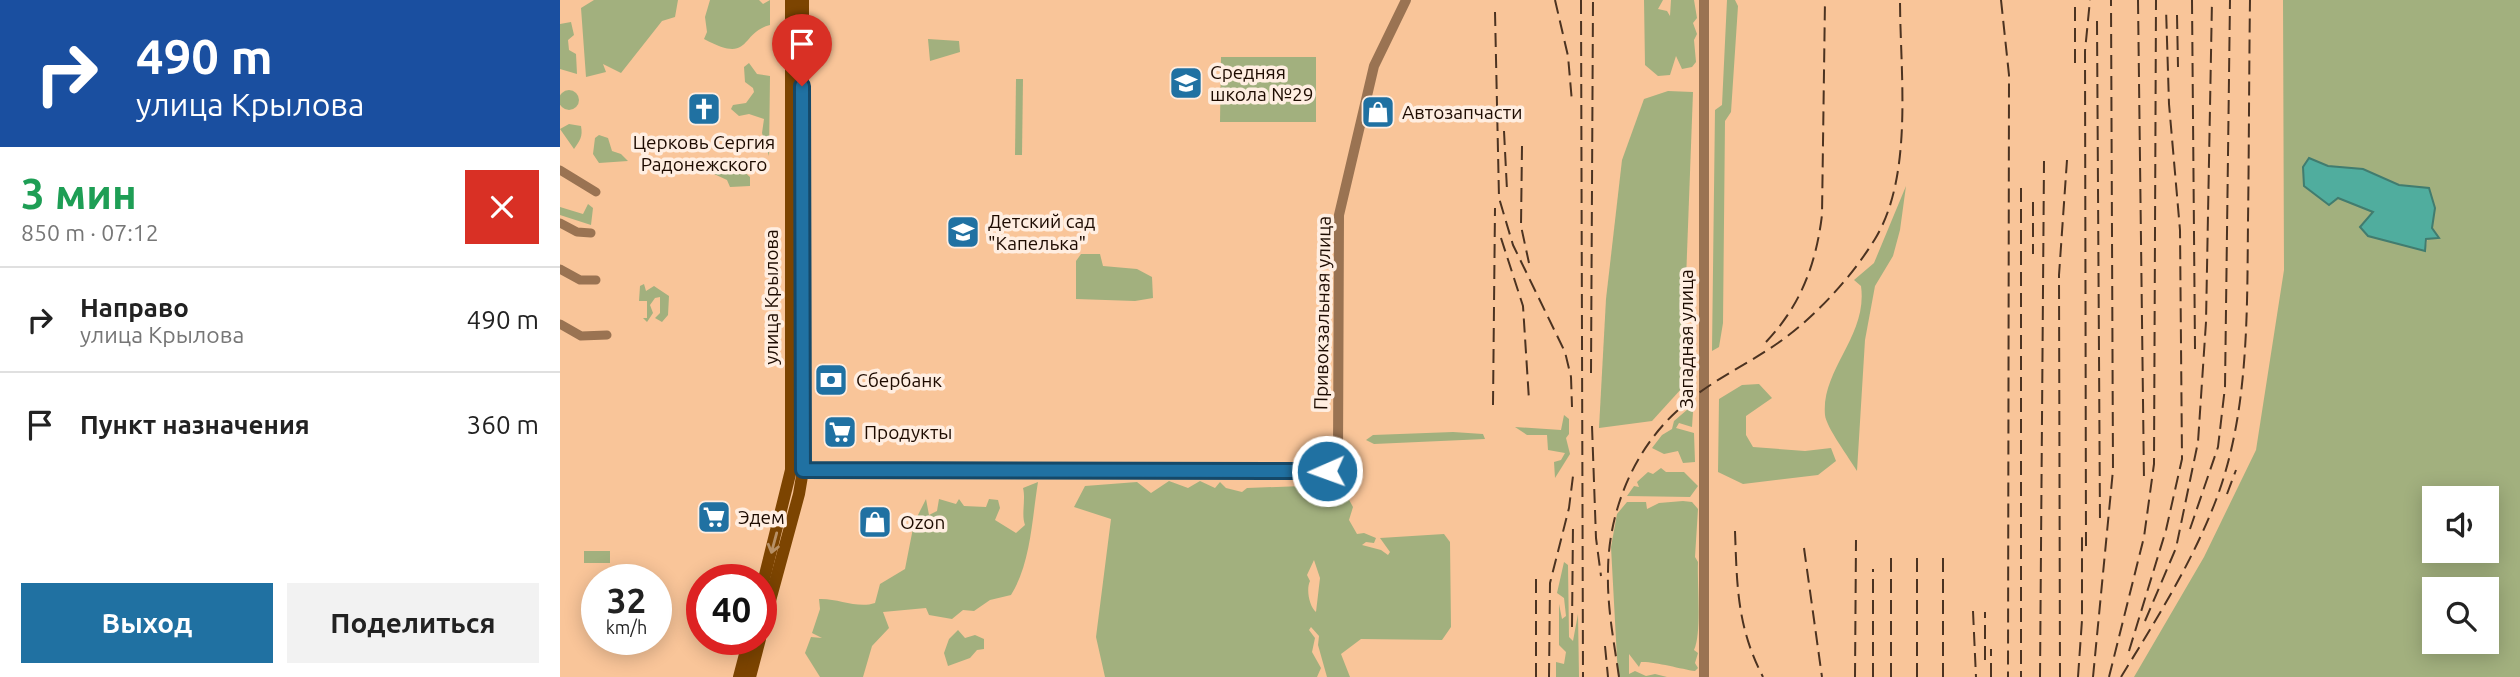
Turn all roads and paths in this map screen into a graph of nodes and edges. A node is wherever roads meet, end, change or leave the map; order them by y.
1 (791, 0) edge
2 (803, 0) edge
3 (1406, 0) edge
4 (1704, 0) edge
5 (560, 170) edge
6 (596, 192) dead end
7 (560, 223) edge
8 (591, 233) dead end
9 (560, 269) edge
10 (596, 280) dead end
11 (560, 324) edge
12 (607, 335) dead end
13 (797, 470) junction
14 (769, 564) edge
15 (777, 577) edge
16 (745, 655) edge
17 (756, 655) edge
18 (739, 677) edge
19 (750, 677) edge
20 (1704, 677) edge

1 - 13 main road, улица Крылова
2 - 13 main road, улица Крылова
3 - 13 street, Привокзальная улица
4 - 20 street, Западная улица
5 - 6 street
7 - 8 street
9 - 10 street
11 - 12 street
13 -> 14 main road, улица Крылова
13 - 15 main road, улица Крылова
16 - 18 main road
17 - 19 main road, улица Крылова

